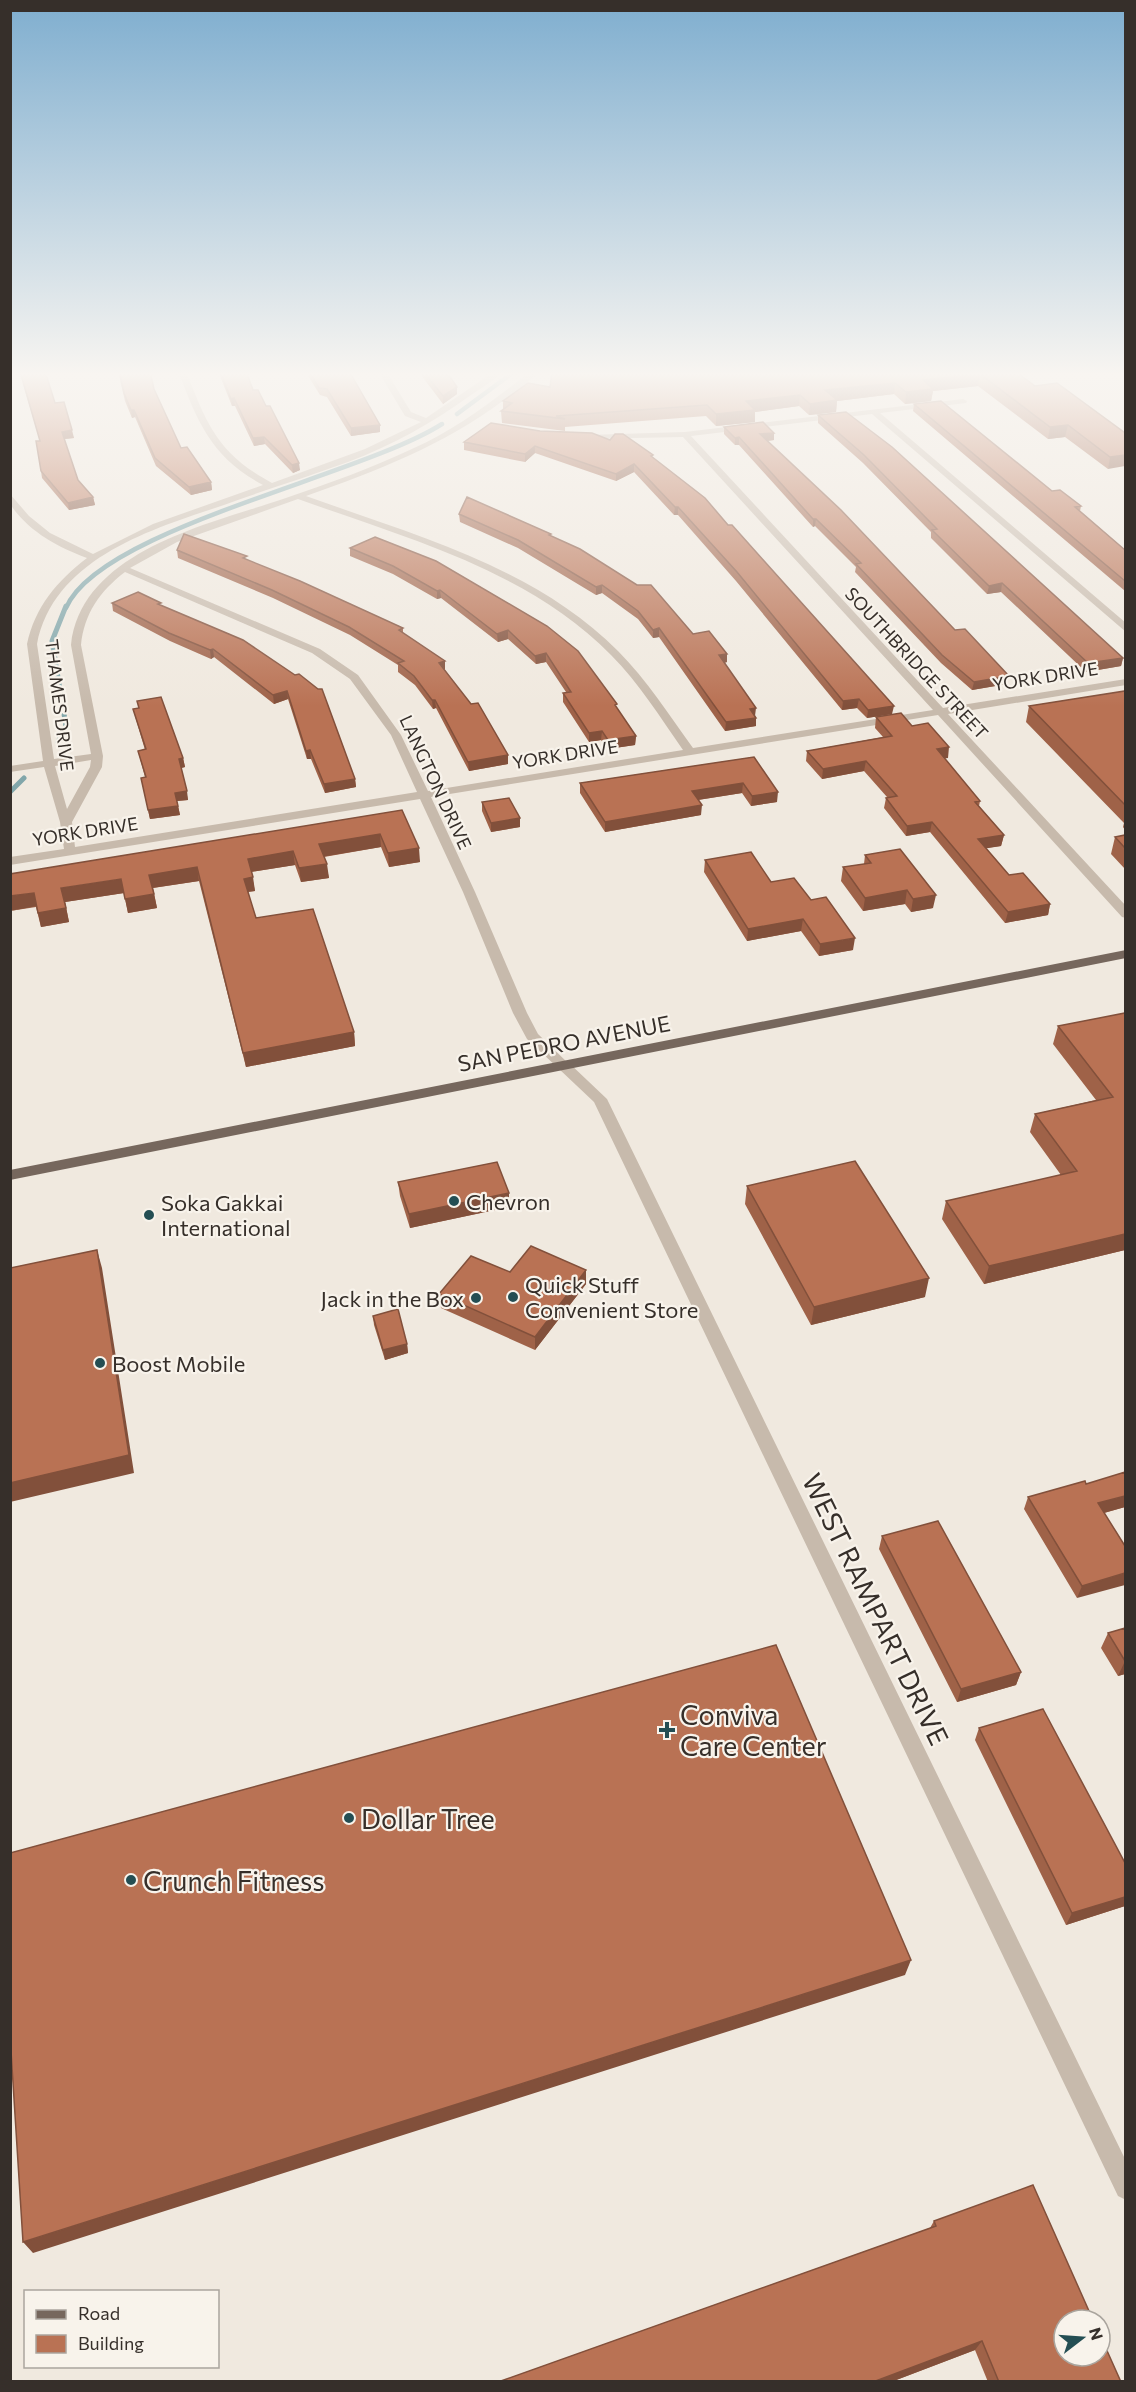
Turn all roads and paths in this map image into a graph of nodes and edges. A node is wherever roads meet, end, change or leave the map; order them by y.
1 (265, 483) edge
2 (280, 483) edge
3 (333, 483) edge
4 (729, 483) edge
5 (956, 483) edge
6 (271, 486) junction
7 (297, 496) junction
8 (10, 497) edge
9 (94, 558) junction
10 (125, 569) junction
11 (1125, 629) edge
12 (1125, 682) edge
13 (938, 711) junction
14 (690, 752) junction
15 (97, 756) junction
16 (49, 763) junction
17 (10, 769) edge
18 (423, 795) junction
19 (66, 822) junction
20 (70, 851) junction
21 (10, 861) edge
22 (1125, 914) edge
23 (1125, 954) edge
24 (563, 1065) junction
25 (10, 1175) edge
26 (1125, 2187) edge

1 - 6 street
2 - 6 street, THAMES DRIVE
3 - 7 street, THAMES DRIVE
4 - 13 street, SOUTHBRIDGE STREET
5 - 11 street
6 - 9 street, THAMES DRIVE
7 - 10 street, THAMES DRIVE
7 - 14 street
8 - 9 street
9 - 16 street, THAMES DRIVE
10 - 15 street, THAMES DRIVE
10 - 18 street, LANGTON DRIVE
12 - 13 street, YORK DRIVE
13 - 14 street, YORK DRIVE
13 - 22 street, SOUTHBRIDGE STREET
14 - 18 street, YORK DRIVE
15 - 16 street
15 - 19 street, THAMES DRIVE
16 - 17 street
16 - 19 street, THAMES DRIVE
18 - 20 street, YORK DRIVE
18 - 24 street, LANGTON DRIVE
19 - 20 street, THAMES DRIVE
20 - 21 street, YORK DRIVE
23 - 24 main road, SAN PEDRO AVENUE
24 - 25 main road, SAN PEDRO AVENUE
24 - 26 street, WEST RAMPART DRIVE

